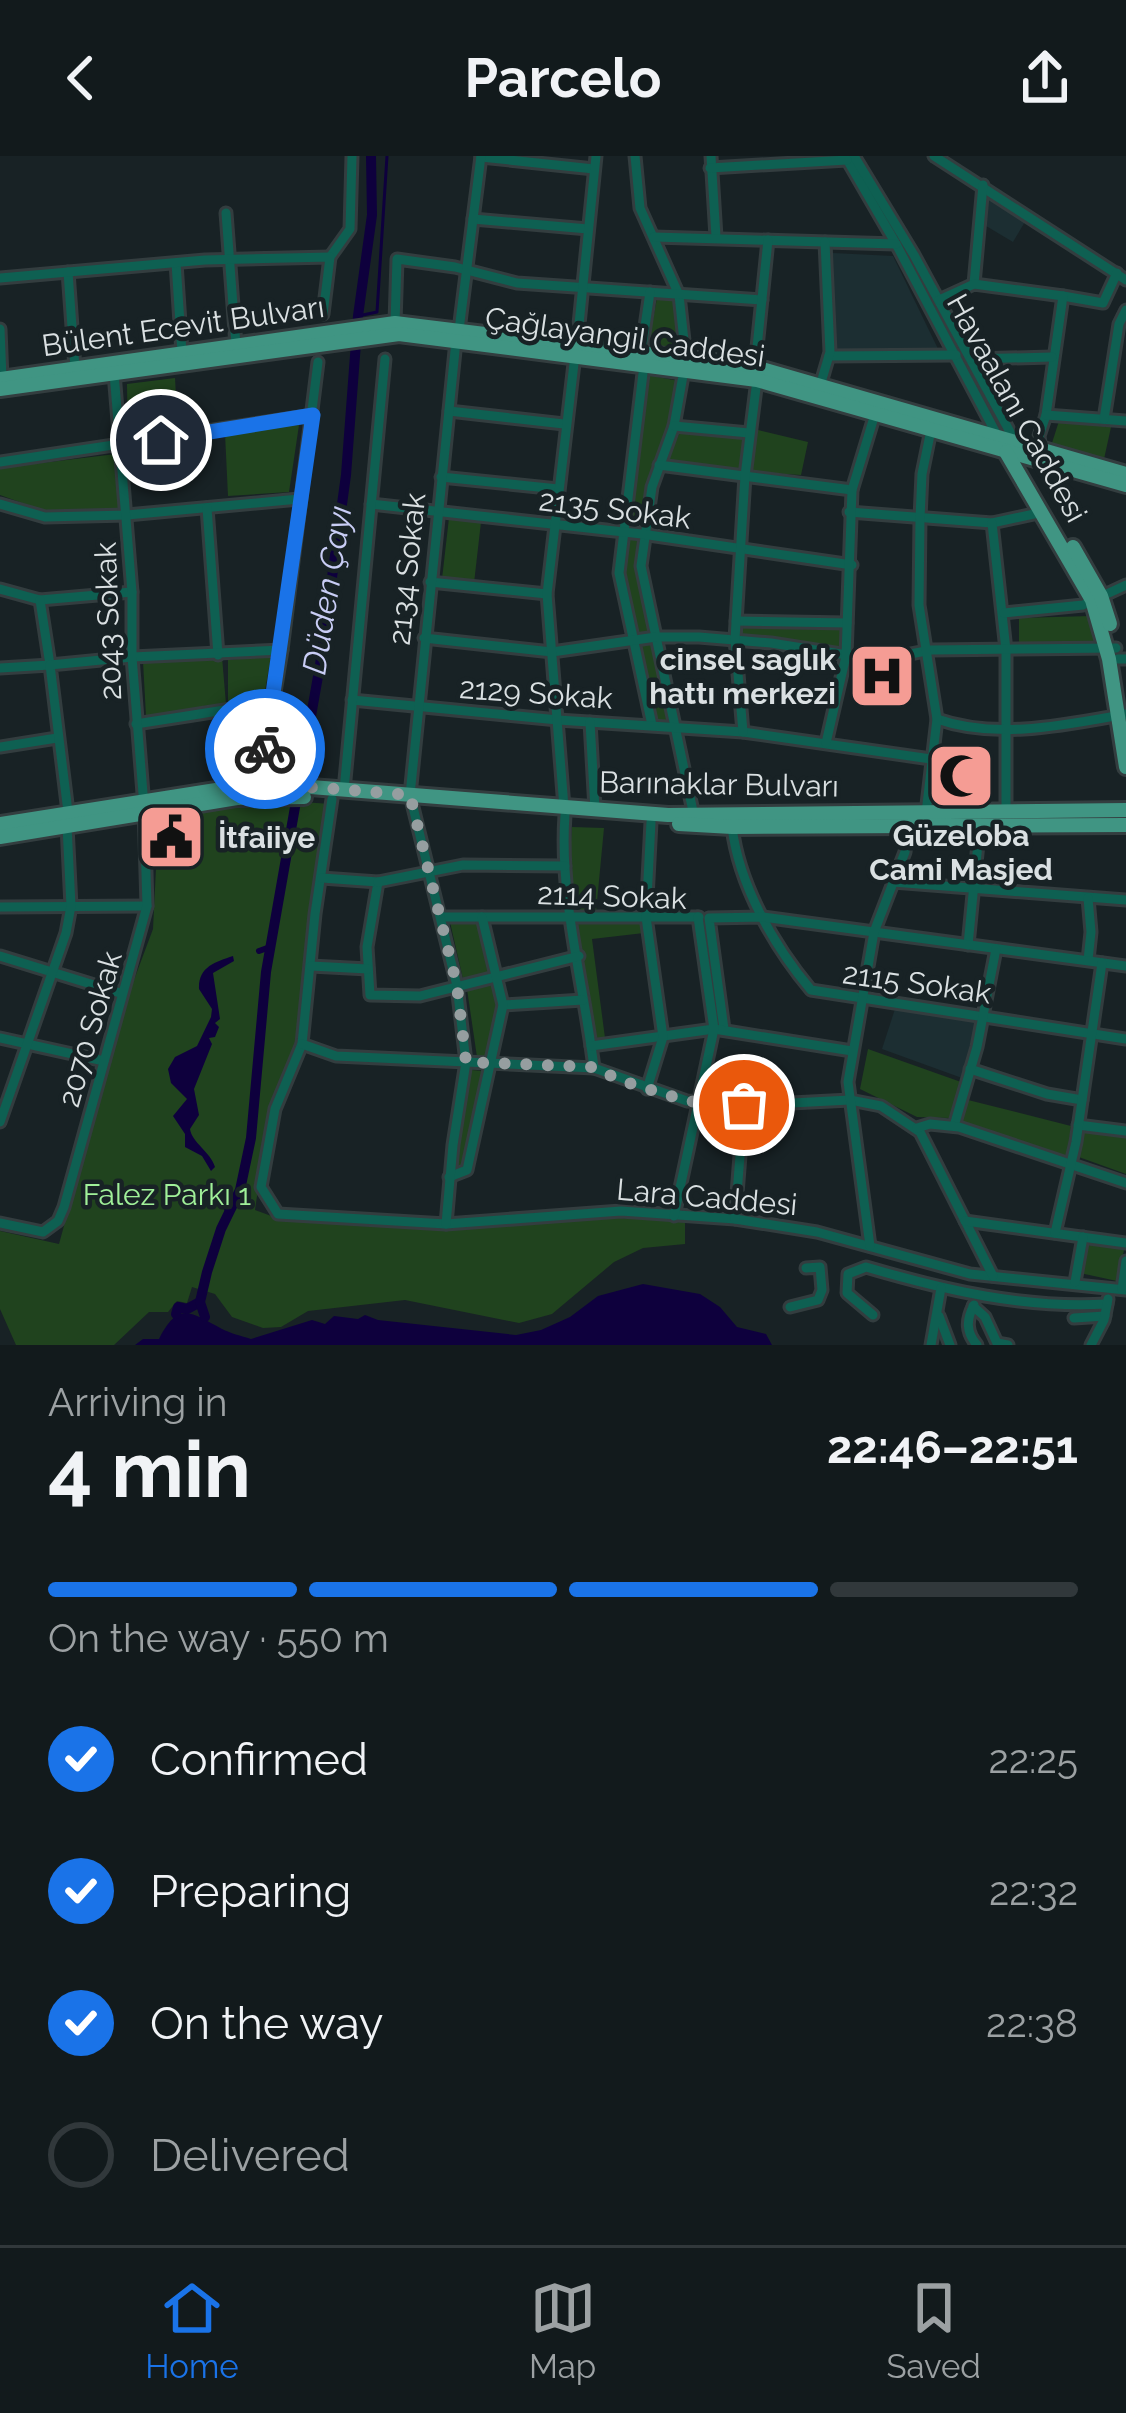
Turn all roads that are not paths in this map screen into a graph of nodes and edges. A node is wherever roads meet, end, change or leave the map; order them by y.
1 (352, 156) edge
2 (481, 156) edge
3 (596, 156) edge
4 (635, 156) edge
5 (934, 156) edge
6 (849, 157) edge
7 (782, 160) edge
8 (711, 162) edge
9 (594, 169) junction
10 (983, 185) junction
11 (226, 213) dead end
12 (473, 219) junction
13 (588, 229) junction
14 (654, 237) junction
15 (716, 237) junction
16 (768, 240) junction
17 (826, 242) junction
18 (896, 244) junction
19 (330, 257) junction
20 (229, 258) junction
21 (176, 262) junction
22 (465, 271) junction
23 (68, 272) junction
24 (1121, 276) edge
25 (0, 278) edge
26 (974, 284) junction
27 (582, 287) junction
28 (650, 292) junction
29 (679, 295) junction
30 (1063, 296) junction
31 (762, 299) junction
32 (939, 300) junction
33 (1102, 303) junction
34 (1124, 312) edge
35 (322, 314) dead end
36 (395, 323) junction
37 (0, 329) edge
38 (373, 331) junction
39 (458, 336) junction
40 (333, 337) junction
41 (236, 345) junction
42 (642, 347) dead end
43 (576, 350) junction
44 (182, 353) junction
45 (956, 355) junction
46 (829, 356) junction
47 (1052, 357) junction
48 (385, 359) dead end
49 (970, 359) junction
50 (318, 362) dead end
51 (644, 364) junction
52 (685, 364) junction
53 (75, 368) junction
54 (113, 368) junction
55 (756, 373) junction
56 (1, 382) edge
57 (820, 386) junction
58 (983, 404) junction
59 (449, 411) junction
60 (875, 414) junction
61 (313, 415) junction
62 (1046, 415) junction
63 (1104, 419) junction
64 (1126, 421) edge
65 (564, 424) junction
66 (952, 424) junction
67 (674, 426) junction
68 (932, 430) junction
69 (749, 433) junction
70 (1006, 443) junction
71 (123, 446) junction
72 (1045, 453) junction
73 (0, 462) edge
74 (659, 465) junction
75 (1126, 474) edge
76 (745, 476) junction
77 (441, 477) junction
78 (1029, 478) junction
79 (1126, 485) edge
80 (558, 489) junction
81 (852, 490) junction
82 (299, 499) junction
83 (0, 504) edge
84 (371, 504) junction
85 (206, 508) junction
86 (438, 512) junction
87 (849, 512) junction
88 (1043, 512) junction
89 (127, 515) junction
90 (920, 518) junction
91 (992, 523) junction
92 (555, 526) junction
93 (622, 532) junction
94 (642, 534) junction
95 (739, 551) junction
96 (852, 565) junction
97 (430, 583) junction
98 (1126, 585) edge
99 (0, 590) edge
100 (132, 592) junction
101 (547, 594) junction
102 (1096, 598) junction
103 (40, 600) junction
104 (1004, 613) junction
105 (736, 621) junction
106 (847, 623) junction
107 (656, 637) junction
108 (424, 638) junction
109 (735, 640) junction
110 (632, 642) junction
111 (282, 650) junction
112 (1006, 650) junction
113 (552, 652) junction
114 (924, 653) junction
115 (1117, 654) edge
116 (218, 655) junction
117 (846, 656) junction
118 (132, 657) junction
119 (50, 665) junction
120 (0, 668) edge
121 (352, 700) junction
122 (417, 707) junction
123 (1123, 712) edge
124 (270, 715) junction
125 (937, 719) junction
126 (557, 720) junction
127 (590, 722) junction
128 (136, 724) junction
129 (652, 725) junction
130 (677, 725) junction
131 (1005, 730) junction
132 (743, 732) junction
133 (57, 738) junction
134 (826, 742) junction
135 (0, 747) edge
136 (931, 759) junction
137 (1126, 767) edge
138 (260, 783) junction
139 (288, 791) junction
140 (338, 794) junction
141 (410, 799) junction
142 (144, 806) junction
143 (1122, 807) edge
144 (595, 809) junction
145 (565, 811) junction
146 (1006, 812) junction
147 (926, 813) junction
148 (694, 816) junction
149 (67, 819) junction
150 (651, 822) junction
151 (980, 823) junction
152 (1096, 823) junction
153 (0, 824) edge
154 (909, 824) junction
155 (1126, 825) edge
156 (732, 827) junction
157 (1126, 836) edge
158 (0, 837) edge
159 (565, 866) junction
160 (427, 872) junction
161 (322, 878) junction
162 (378, 882) junction
163 (893, 882) junction
164 (974, 890) junction
165 (1088, 898) junction
166 (1126, 900) edge
167 (71, 906) junction
168 (147, 906) junction
169 (0, 907) edge
170 (569, 915) junction
171 (441, 916) junction
172 (482, 917) junction
173 (646, 917) junction
174 (763, 917) junction
175 (704, 918) junction
176 (874, 932) junction
177 (968, 945) junction
178 (996, 949) junction
179 (0, 956) edge
180 (579, 956) junction
181 (1088, 960) junction
182 (1102, 963) junction
183 (311, 966) junction
184 (1126, 966) edge
185 (368, 968) junction
186 (52, 972) junction
187 (497, 977) junction
188 (457, 986) junction
189 (120, 993) junction
190 (862, 998) junction
191 (583, 1000) junction
192 (503, 1005) junction
193 (984, 1017) junction
194 (719, 1029) junction
195 (1092, 1031) junction
196 (663, 1037) junction
197 (0, 1038) edge
198 (1126, 1039) edge
199 (27, 1043) junction
200 (302, 1044) junction
201 (591, 1046) junction
202 (852, 1051) junction
203 (104, 1061) junction
204 (466, 1062) junction
205 (490, 1062) junction
206 (594, 1067) junction
207 (970, 1069) junction
208 (646, 1089) junction
209 (850, 1100) junction
210 (1082, 1100) junction
211 (698, 1102) junction
212 (744, 1105) junction
213 (0, 1122) edge
214 (1078, 1125) junction
215 (954, 1126) junction
216 (917, 1128) junction
217 (1126, 1131) edge
218 (1071, 1166) junction
219 (449, 1177) junction
220 (1126, 1183) edge
221 (674, 1216) junction
222 (735, 1219) junction
223 (965, 1221) junction
224 (0, 1223) edge
225 (446, 1223) junction
226 (1055, 1234) junction
227 (1084, 1237) junction
228 (1126, 1243) edge
229 (870, 1246) junction
230 (1126, 1262) edge
231 (806, 1268) dead end
232 (993, 1276) junction
233 (1075, 1282) junction
234 (941, 1288) junction
235 (1119, 1289) edge
236 (979, 1295) junction
237 (973, 1306) junction
238 (790, 1307) dead end
239 (1106, 1310) junction
240 (937, 1311) junction
241 (873, 1315) dead end
242 (1074, 1318) dead end
243 (931, 1345) edge
244 (950, 1345) edge
245 (977, 1345) edge
246 (1008, 1345) edge
247 (1091, 1345) edge

1 - 19 street
2 - 9 street
2 - 12 street, 2134 Sokak
3 - 9 street
4 - 14 street
5 - 10 street
6 - 7 street
6 - 18 street, Havaalanı Caddesi
6 - 32 street, Havaalanı Caddesi
7 - 8 street
8 - 15 street
9 - 13 street
10 - 24 street
10 - 26 street
11 - 20 street
12 - 13 street
12 - 22 street, 2134 Sokak
13 - 27 street
14 - 15 street
14 - 29 street
15 - 16 street
16 - 17 street
16 - 31 street
17 - 18 street
17 - 46 street
18 - 45 street, Havaalanı Caddesi
19 - 20 street
19 - 35 street
20 - 21 street
20 - 41 street
21 - 23 street
21 - 44 street
22 - 27 street
22 - 36 street
22 - 39 street, 2134 Sokak
23 - 25 street
23 - 53 street
24 - 33 street
26 - 30 street
26 - 32 street
27 - 28 street
27 - 43 street
28 - 29 street
28 - 42 street
29 - 31 street
29 - 52 street
30 - 33 street
30 - 47 street
31 - 55 street
32 - 49 street, Havaalanı Caddesi
33 - 34 street
34 - 63 street
36 - 38 main road, Çağlayangil Caddesi
36 - 39 main road, Çağlayangil Caddesi
37 - 56 street
38 - 39 main road, Çağlayangil Caddesi
38 - 40 main road, Bülent Ecevit Bulvarı
39 - 43 main road, Çağlayangil Caddesi
39 - 59 street, 2134 Sokak
40 - 41 main road, Bülent Ecevit Bulvarı
40 - 54 main road, Bülent Ecevit Bulvarı
41 - 44 main road, Bülent Ecevit Bulvarı
43 - 51 main road, Çağlayangil Caddesi
43 - 52 main road, Çağlayangil Caddesi
43 - 65 street
44 - 54 main road, Bülent Ecevit Bulvarı
45 - 46 street
45 - 58 street, Havaalanı Caddesi
46 - 57 street
47 - 49 street
47 - 62 street
48 - 84 street
49 - 70 street, Havaalanı Caddesi
50 - 61 street
51 - 52 main road, Çağlayangil Caddesi
51 - 93 street
52 - 55 main road, Çağlayangil Caddesi
52 - 67 street
53 - 54 main road, Bülent Ecevit Bulvarı
53 - 56 main road, Bülent Ecevit Bulvarı
54 - 56 main road, Bülent Ecevit Bulvarı
54 - 71 street, 2043 Sokak
55 - 57 main road, Çağlayangil Caddesi
55 - 60 main road, Çağlayangil Caddesi
55 - 69 street
57 - 66 main road, Çağlayangil Caddesi
58 - 66 street
58 - 70 street, Havaalanı Caddesi
59 - 65 street
59 - 77 street, 2134 Sokak
60 - 68 main road, Çağlayangil Caddesi
60 - 81 street
61 - 71 street
61 - 82 street
62 - 63 street
62 - 72 street
63 - 64 street
65 - 80 street
66 - 70 main road, Çağlayangil Caddesi
67 - 69 street
67 - 74 street
68 - 70 main road, Çağlayangil Caddesi
68 - 90 street
69 - 76 street
70 - 72 main road
70 - 78 main road, Havaalanı Caddesi
70 - 78 main road
71 - 73 street
71 - 89 street, 2043 Sokak
72 - 75 main road
72 - 78 main road
72 - 79 main road
74 - 76 street
74 - 94 street
76 - 81 street
76 - 95 street
77 - 80 street
77 - 86 street, 2134 Sokak
78 - 88 main road, Havaalanı Caddesi
78 - 102 main road, Havaalanı Caddesi
80 - 92 street
81 - 87 street
82 - 85 street
82 - 111 street
83 - 89 street
84 - 86 street, 2135 Sokak
84 - 121 street
85 - 89 street
85 - 116 street
86 - 92 street, 2135 Sokak
86 - 97 street, 2134 Sokak
87 - 90 street
87 - 96 street
88 - 91 street
88 - 102 main road, Havaalanı Caddesi
89 - 100 street, 2043 Sokak
90 - 91 street
90 - 114 street
91 - 104 street
92 - 93 street, 2135 Sokak
92 - 101 street
93 - 94 street, 2135 Sokak
93 - 110 street
94 - 95 street, 2135 Sokak
94 - 107 street
95 - 96 street, 2135 Sokak
95 - 105 street
96 - 106 street
97 - 101 street
97 - 108 street, 2134 Sokak
98 - 102 street
99 - 103 street
100 - 103 street
100 - 118 street, 2043 Sokak
101 - 113 street
102 - 104 street
102 - 115 main road, Havaalanı Caddesi
103 - 119 street
104 - 112 street
105 - 106 street
105 - 109 street
106 - 117 street
107 - 109 street
107 - 110 street
107 - 130 street
108 - 113 street
108 - 122 street, 2134 Sokak
109 - 117 street
109 - 132 street
110 - 113 street
110 - 129 street
111 - 116 street
111 - 124 street
112 - 114 street
112 - 115 street
112 - 131 street
113 - 126 street
114 - 117 street
114 - 125 street
115 - 123 main road, Havaalanı Caddesi
116 - 118 street
117 - 134 street
118 - 119 street
118 - 128 street, 2043 Sokak
119 - 120 street
119 - 133 street
121 - 122 street, 2129 Sokak
121 - 140 street
122 - 126 street, 2129 Sokak
122 - 141 street, 2134 Sokak
123 - 131 street
123 - 137 main road, Havaalanı Caddesi
124 - 128 street
124 - 138 street
125 - 131 street
125 - 136 street
126 - 127 street, 2129 Sokak
126 - 145 street
127 - 129 street, 2129 Sokak
127 - 144 street
128 - 142 street, 2043 Sokak
129 - 130 street, 2129 Sokak
130 - 132 street, 2129 Sokak
130 - 148 street
131 - 146 street
132 - 134 street, 2129 Sokak
133 - 135 street
133 - 149 street
134 - 136 street, 2129 Sokak
136 - 147 street
138 - 139 main road
138 - 142 main road
139 - 140 main road, Barınaklar Bulvarı
139 - 142 main road
140 - 141 main road, Barınaklar Bulvarı
140 - 161 street
141 - 145 main road, Barınaklar Bulvarı
141 - 160 street, 2134 Sokak
142 - 149 main road
142 - 168 street, 2070 Sokak
143 - 146 main road, Barınaklar Bulvarı
144 - 145 main road, Barınaklar Bulvarı
144 - 148 main road, Barınaklar Bulvarı
145 - 150 main road, Barınaklar Bulvarı
145 - 159 street
146 - 147 main road, Barınaklar Bulvarı
147 - 148 main road, Barınaklar Bulvarı
149 - 153 main road
149 - 158 main road
149 - 167 street
150 - 156 main road, Barınaklar Bulvarı
150 - 173 street
151 - 152 main road, Barınaklar Bulvarı
151 - 154 main road, Barınaklar Bulvarı
151 - 164 street
152 - 155 main road, Barınaklar Bulvarı
152 - 157 main road
154 - 156 main road, Barınaklar Bulvarı
154 - 163 street
156 - 174 street, 2115 Sokak
159 - 160 street
159 - 170 street
160 - 162 street
160 - 171 street, 2134 Sokak
161 - 162 street
161 - 183 street
162 - 185 street
163 - 164 street
163 - 176 street
164 - 165 street
164 - 177 street
165 - 166 street
165 - 181 street
167 - 168 street
167 - 169 street
167 - 186 street
168 - 189 street, 2070 Sokak
170 - 172 street, 2114 Sokak
170 - 173 street, 2114 Sokak
170 - 180 street
171 - 172 street, 2114 Sokak
171 - 188 street, 2134 Sokak
172 - 187 street
173 - 175 street, 2114 Sokak
173 - 196 street
174 - 175 street
174 - 176 street
174 - 190 street, 2115 Sokak
175 - 194 street, 2114 Sokak
176 - 177 street
176 - 190 street
177 - 178 street
178 - 181 street
178 - 193 street
179 - 186 street
180 - 187 street
180 - 191 street
181 - 182 street
182 - 184 street
182 - 195 street
183 - 185 street
183 - 200 street
185 - 188 street
186 - 189 street
186 - 199 street
187 - 188 street
187 - 192 street
188 - 204 street, 2134 Sokak
189 - 203 street, 2070 Sokak
190 - 193 street, 2115 Sokak
190 - 202 street
191 - 192 street
191 - 201 street
192 - 205 street
193 - 195 street, 2115 Sokak
193 - 207 street
194 - 196 street
194 - 202 street
194 - 211 street, 2114 Sokak
195 - 198 street, 2115 Sokak
195 - 210 street
196 - 201 street
196 - 208 street
197 - 199 street
199 - 203 street
199 - 213 street
200 - 204 street
200 - 225 street, Lara Caddesi
201 - 206 street
202 - 209 street
203 - 224 street, 2070 Sokak
204 - 205 street
204 - 219 street, 2134 Sokak
205 - 206 street
205 - 219 street
206 - 208 street
207 - 210 street
207 - 215 street
208 - 211 street
209 - 212 street
209 - 216 street
209 - 229 street
210 - 214 street
211 - 212 street
211 - 221 street, 2114 Sokak
212 - 222 street
214 - 217 street
214 - 218 street
215 - 216 street
215 - 218 street
216 - 223 street
218 - 220 street
218 - 226 street
219 - 225 street, 2134 Sokak
221 - 222 street, Lara Caddesi
221 - 225 street, Lara Caddesi
222 - 229 street, Lara Caddesi
223 - 226 street
223 - 232 street
226 - 227 street
227 - 228 street
227 - 233 street
229 - 232 street, Lara Caddesi
230 - 235 street
231 - 238 street
232 - 233 street, Lara Caddesi
233 - 235 street, Lara Caddesi
234 - 236 street
234 - 240 street
234 - 241 street
235 - 239 street
236 - 237 street
236 - 239 street
237 - 245 street
237 - 246 street
239 - 242 street
239 - 247 street
240 - 243 street
240 - 244 street

